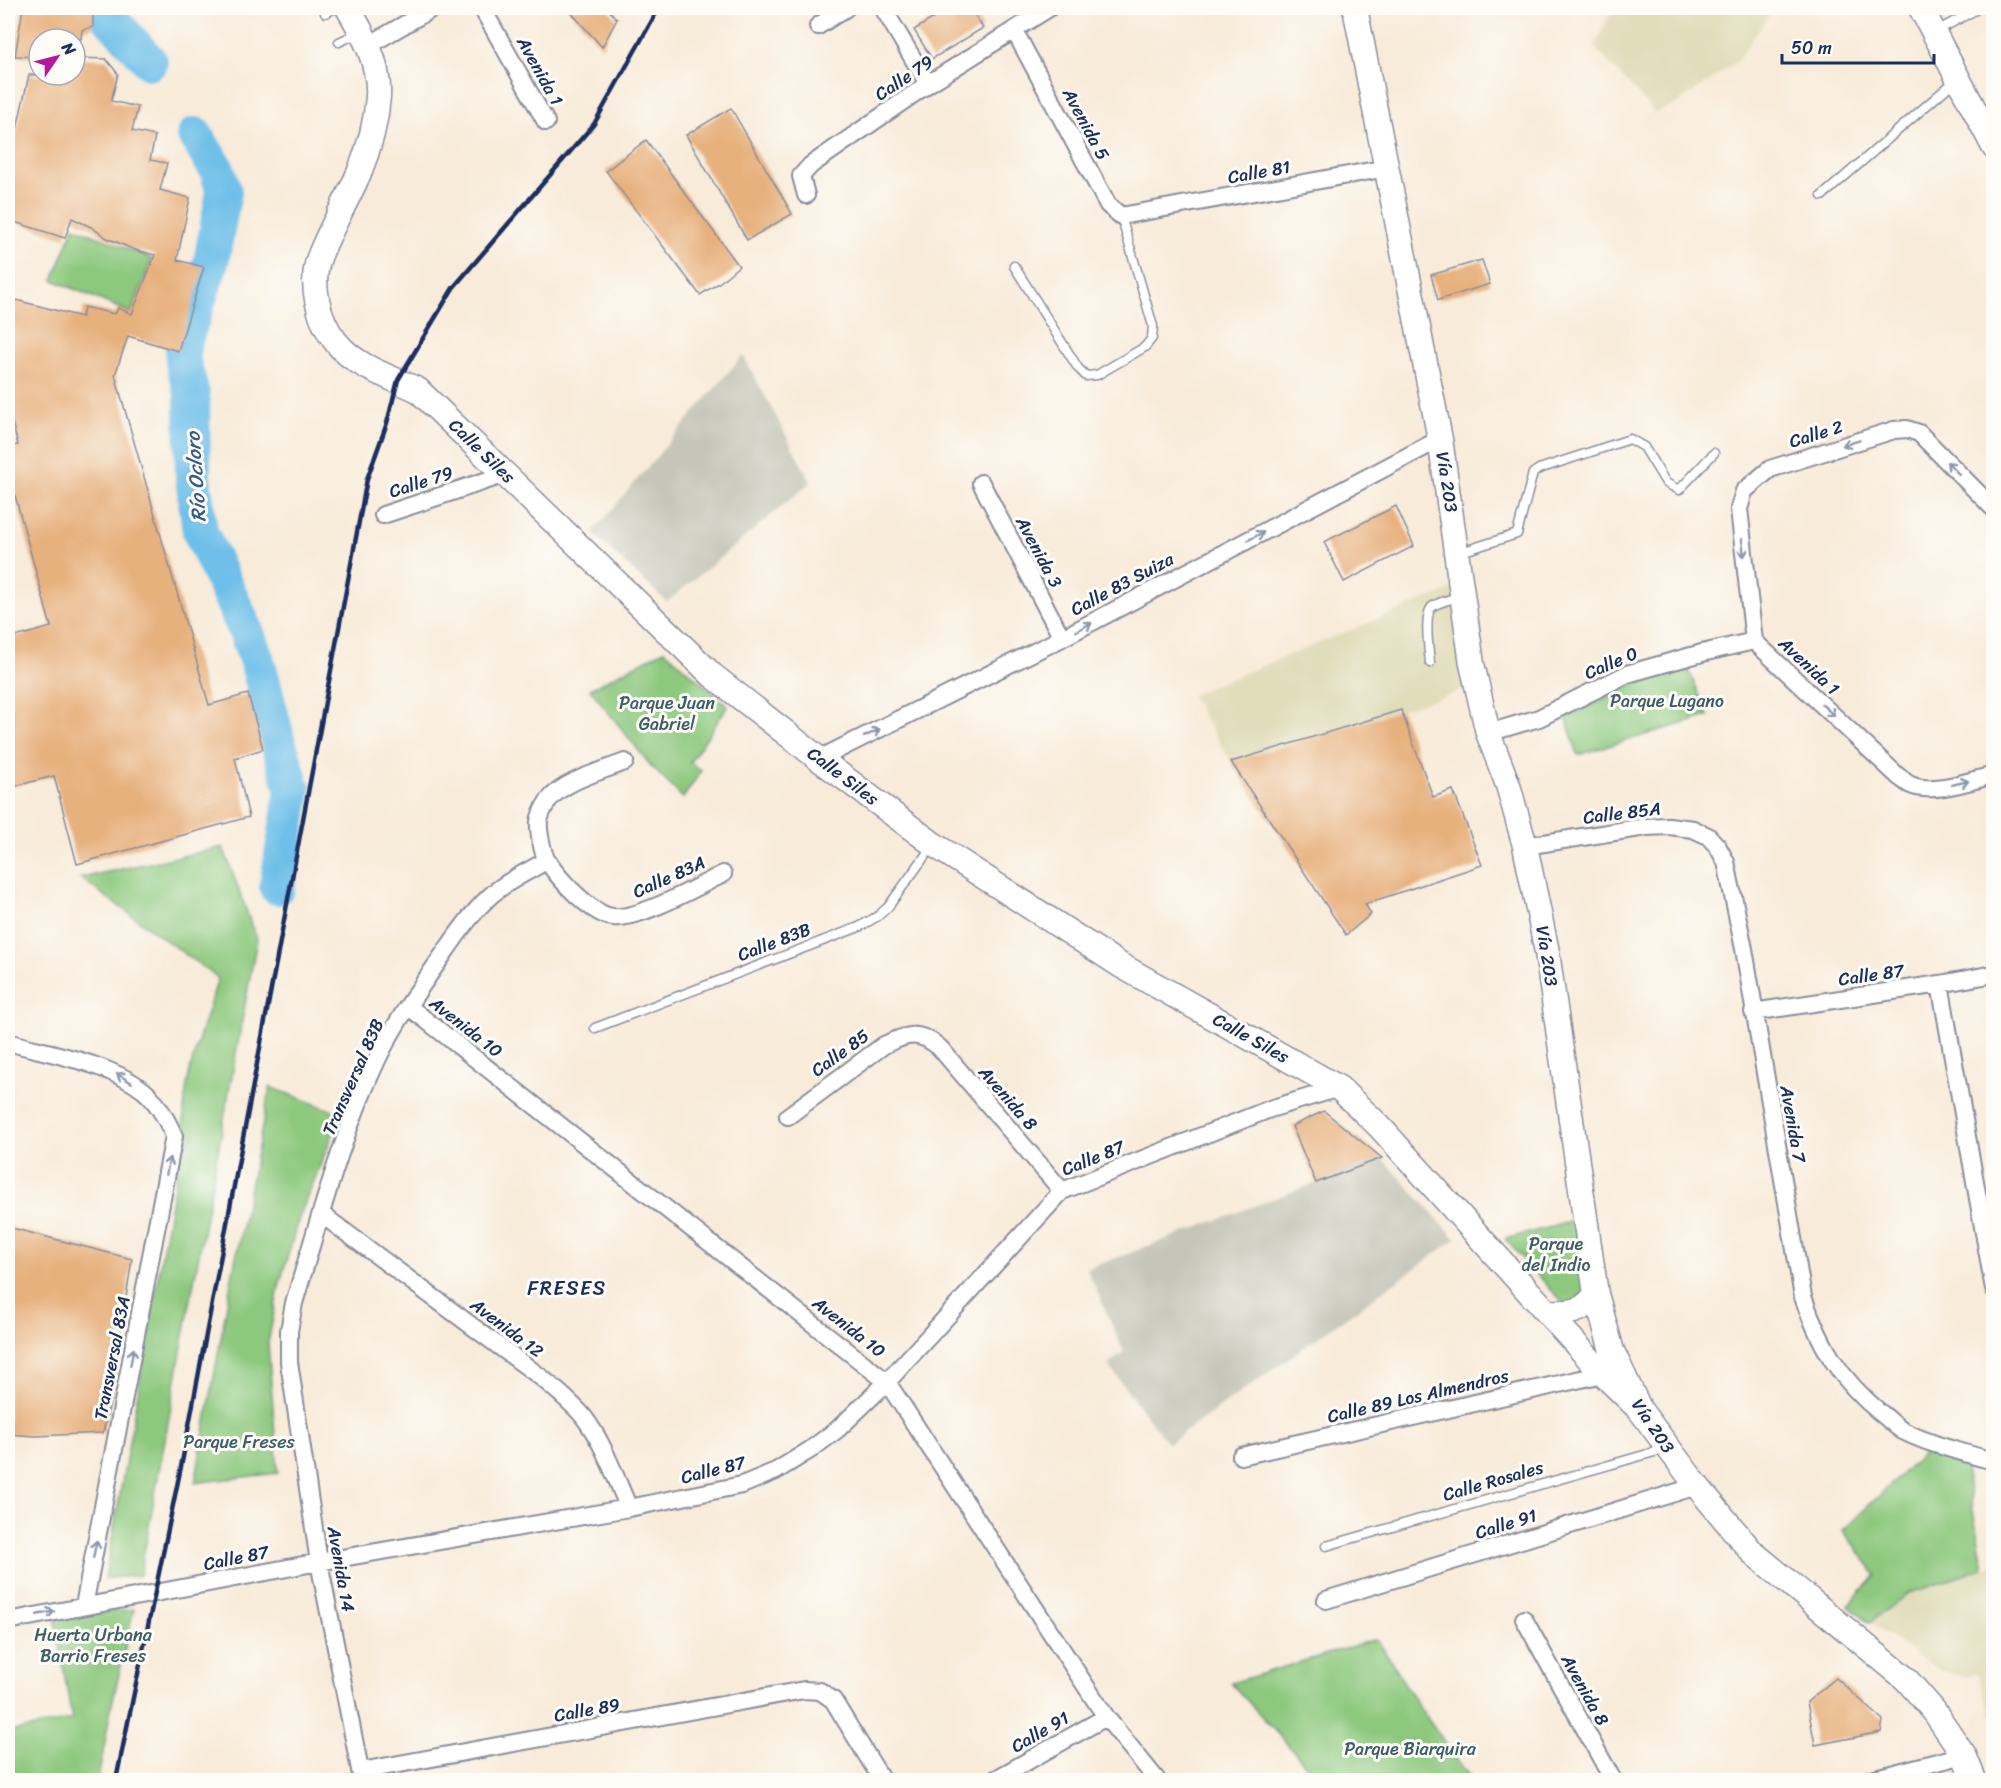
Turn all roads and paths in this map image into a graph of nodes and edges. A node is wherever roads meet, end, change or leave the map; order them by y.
1 (336, 8) edge
2 (433, 8) edge
3 (482, 8) edge
4 (846, 8) edge
5 (883, 8) edge
6 (1049, 8) edge
7 (1355, 8) edge
8 (1922, 8) edge
9 (1979, 8) edge
10 (337, 10) edge
11 (818, 26) dead end
12 (1014, 30) junction
13 (1935, 32) junction
14 (365, 39) junction
15 (339, 42) dead end
16 (1959, 78) junction
17 (928, 84) junction
18 (1987, 117) edge
19 (546, 122) dead end
20 (1994, 147) edge
21 (1387, 168) junction
22 (806, 195) dead end
23 (1822, 195) dead end
24 (1121, 216) junction
25 (1014, 266) dead end
26 (1440, 439) junction
27 (1714, 453) dead end
28 (506, 474) junction
29 (981, 483) dead end
30 (1744, 491) joint
31 (1994, 509) edge
32 (383, 515) dead end
33 (1457, 553) junction
34 (1462, 596) junction
35 (1062, 638) junction
36 (1754, 641) junction
37 (1430, 663) dead end
38 (1488, 733) junction
39 (819, 759) junction
40 (625, 762) dead end
41 (1994, 776) edge
42 (933, 844) junction
43 (1525, 846) junction
44 (1718, 847) joint
45 (546, 861) junction
46 (723, 874) dead end
47 (1994, 974) edge
48 (1940, 984) junction
49 (408, 1006) junction
50 (1754, 1012) junction
51 (594, 1028) dead end
52 (921, 1036) joint
53 (8, 1042) edge
54 (1339, 1088) junction
55 (788, 1116) dead end
56 (1062, 1191) junction
57 (321, 1214) junction
58 (1994, 1289) edge
59 (1596, 1294) junction
60 (1549, 1312) junction
61 (289, 1362) joint
62 (1604, 1374) junction
63 (887, 1382) junction
64 (1640, 1410) junction
65 (1668, 1448) junction
66 (1241, 1456) dead end
67 (1994, 1460) edge
68 (1697, 1486) junction
69 (629, 1508) junction
70 (1326, 1546) dead end
71 (319, 1562) junction
72 (1326, 1600) dead end
73 (84, 1606) junction
74 (1524, 1619) dead end
75 (8, 1620) edge
76 (1106, 1717) junction
77 (1964, 1755) junction
78 (361, 1776) edge
79 (882, 1780) edge
80 (994, 1780) edge
81 (1157, 1780) edge
82 (1613, 1780) edge
83 (1868, 1780) edge
84 (1974, 1780) edge

1 - 10 lane
2 - 14 street
3 - 19 street, Avenida 1
4 - 11 street
5 - 17 street
6 - 12 street, Calle 79
7 - 21 street, Vía 203
8 - 13 street
9 - 13 lane
10 - 14 street, Calle Siles
12 - 17 street, Calle 79
12 - 24 street, Avenida 5
13 - 16 street
14 - 15 lane
14 - 28 street, Calle Siles
16 - 18 street
16 - 23 lane
17 - 22 street, Calle 79
18 - 20 street
21 - 24 street, Calle 81
21 - 26 street, Vía 203
24 - 25 lane
26 - 33 street, Vía 203
35 -> 26 street, Calle 83 Suiza
27 - 33 lane
28 - 32 street, Calle 79
28 - 39 street, Calle Siles
29 - 35 street, Avenida 3
31 -> 30 street, Calle 2
30 -> 36 street, Avenida 1
33 - 34 street, Vía 203
34 - 37 lane
34 - 38 street, Vía 203
39 -> 35 street, Calle 83 Suiza
36 - 38 street, Calle 0
36 -> 41 street, Avenida 1
38 - 43 street, Vía 203
39 - 42 street, Calle Siles
40 - 45 street
42 - 51 lane, Calle 83B
42 - 54 street, Calle Siles
43 - 44 street, Calle 85A
43 - 59 street, Vía 203
44 - 50 street, Avenida 7
45 - 46 street, Calle 83A
45 - 49 street, Transversal 83B
47 - 48 street, Calle 87
48 - 50 street, Calle 87
48 - 58 street
49 - 57 street, Transversal 83B
49 - 63 street, Avenida 10
50 - 67 street, Avenida 7
52 - 55 street, Calle 85
52 - 56 street, Avenida 8
73 -> 53 street, Transversal 83A
54 - 56 street, Calle 87
54 - 60 street, Calle Siles
56 - 63 street, Calle 87
57 - 61 street, Transversal 83B
57 - 69 street, Avenida 12
59 - 60 street
59 - 64 street, Vía 203
60 - 62 street, Calle Siles
61 - 71 street, Avenida 14
62 - 64 street, Calle Siles
62 - 66 street, Calle 89 Los Almendros
63 - 69 street, Calle 87
63 - 76 street, Avenida 10
64 - 65 street, Vía 203
65 - 68 street, Vía 203
65 - 70 lane, Calle Rosales
68 - 72 street, Calle 91
68 - 77 street, Vía 203
69 - 71 street, Calle 87
71 - 73 street, Calle 87
71 - 78 street, Avenida 14
75 -> 73 street, Calle 87
74 - 82 street, Avenida 8
76 - 80 street, Calle 91
76 - 81 street, Avenida 10
77 - 83 street
77 - 84 street, Vía 203
78 - 79 street, Calle 89

